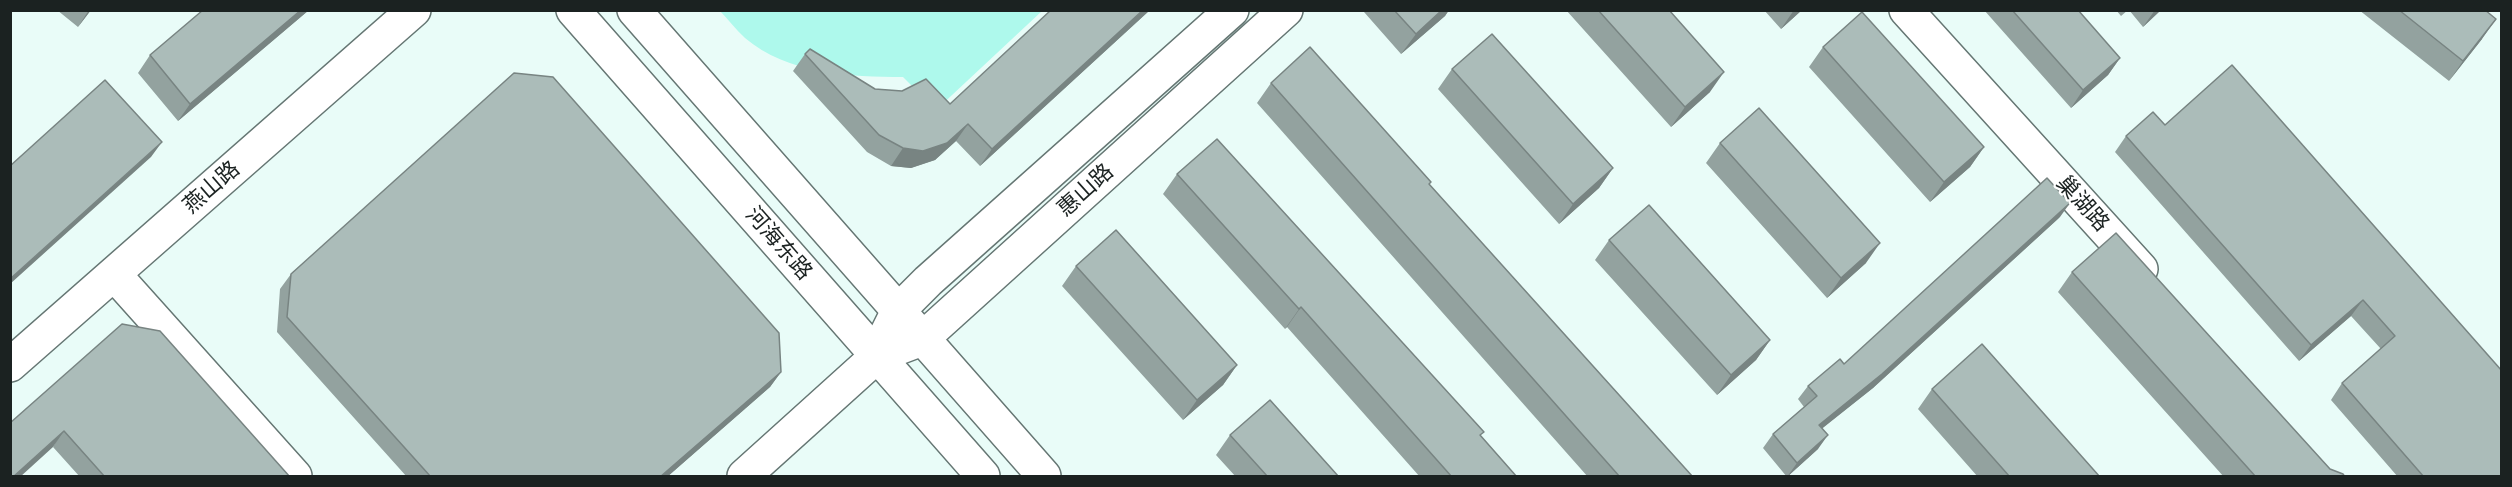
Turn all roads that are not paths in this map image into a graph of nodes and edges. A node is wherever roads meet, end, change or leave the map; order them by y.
1 (414, 10) edge
2 (573, 10) edge
3 (634, 10) edge
4 (1232, 10) edge
5 (1286, 10) edge
6 (1906, 10) edge
7 (114, 274) junction
8 (2158, 287) edge
9 (898, 311) junction
10 (922, 339) junction
11 (877, 356) junction
12 (10, 365) edge
13 (295, 477) edge
14 (744, 477) edge
15 (982, 477) edge
16 (1044, 477) edge

1 - 7 street, 燕山路
2 - 11 street, 河海东路
3 - 9 street, 河海东路
4 - 9 street, 惠山路
5 - 10 street, 惠山路
6 - 8 street, 巢湖路
7 - 12 street, 燕山路
7 - 13 street
9 - 10 street, 河海东路
9 - 11 street, 惠山路
10 - 11 street, 惠山路
10 - 16 street, 河海东路
11 - 14 street, 惠山路
11 - 15 street, 河海东路

